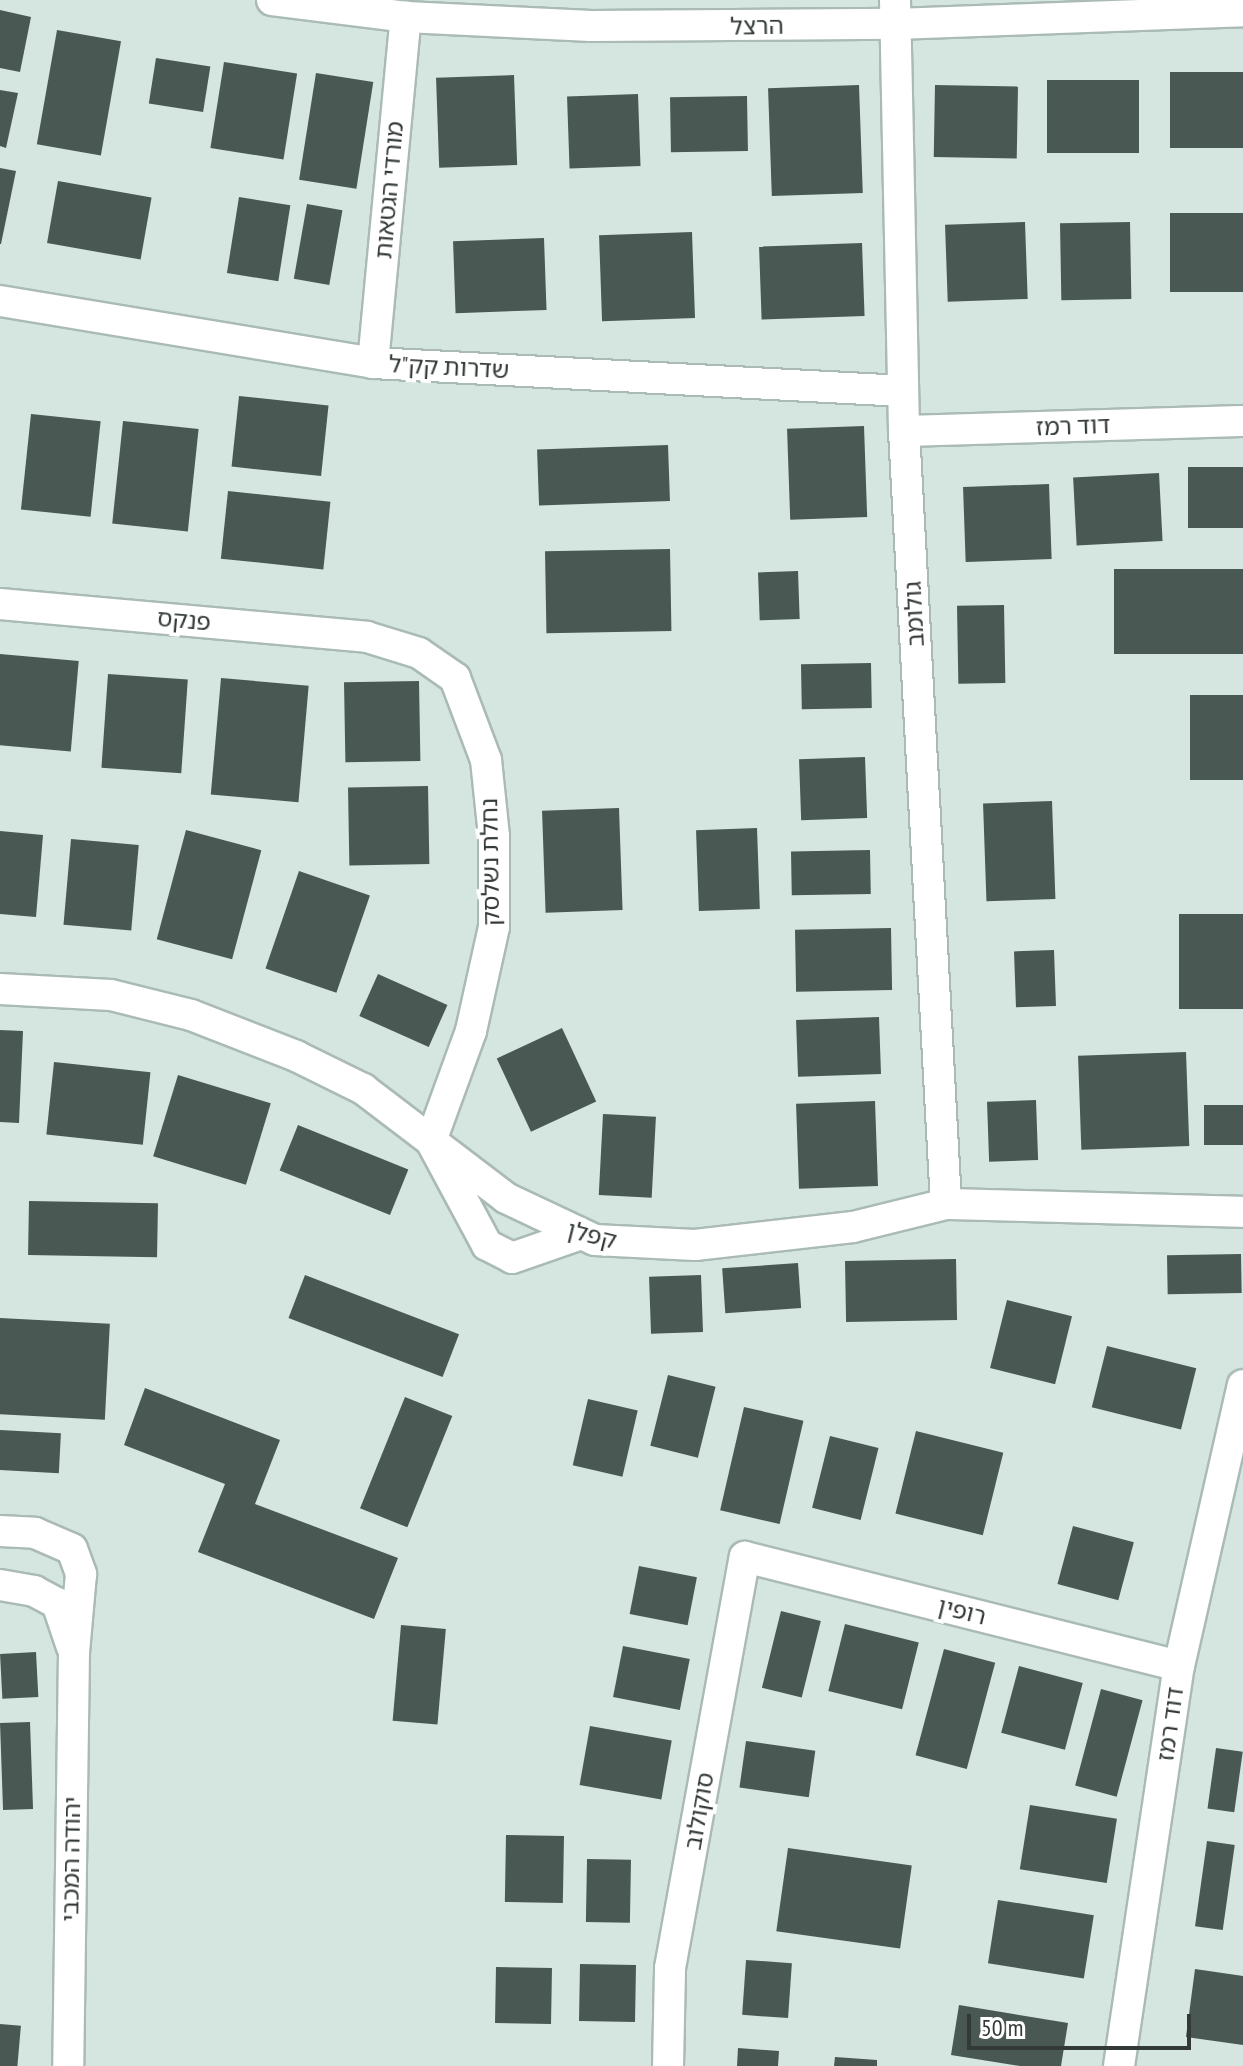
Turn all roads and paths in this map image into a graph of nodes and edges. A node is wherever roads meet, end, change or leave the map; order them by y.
1 (272, 0) edge
2 (491, 11) edge
3 (1243, 11) edge
4 (896, 12) edge
5 (406, 17) junction
6 (0, 301) edge
7 (373, 363) junction
8 (903, 391) junction
9 (1243, 421) edge
10 (904, 431) junction
11 (0, 604) edge
12 (367, 637) joint
13 (0, 989) edge
14 (431, 1141) junction
15 (946, 1204) junction
16 (1243, 1212) edge
17 (578, 1235) junction
18 (1243, 1385) edge
19 (0, 1531) edge
20 (745, 1557) joint
21 (0, 1585) edge
22 (74, 1652) junction
23 (1179, 1666) junction
24 (68, 2066) edge
25 (668, 2066) edge
26 (1119, 2066) edge

1 - 5 street, הרצל
2 - 4 street, הרצל
2 - 5 street, הרצל
3 - 4 street, הרצל
4 - 8 street, גולומב
5 - 7 street, מורדי הגטאות
6 - 7 street, שדרות קק"ל
7 - 8 street, שדרות קק"ל
8 - 10 street, גולומב
9 - 10 street, דוד רמז
10 - 15 street, גולומב
11 - 12 street, פנקס
12 - 14 street, נחלת נשלסק
13 - 14 street, קפלן
14 - 17 street, קפלן
14 - 17 street
15 - 16 street, קפלן
15 - 17 street, קפלן
18 - 23 street, דוד רמז
19 - 22 street, יהודה המכבי
20 - 23 street, רופין
20 - 25 street, סוקולוב
21 - 22 street, יהודה המכבי
22 - 24 street, יהודה המכבי
23 - 26 street, דוד רמז

